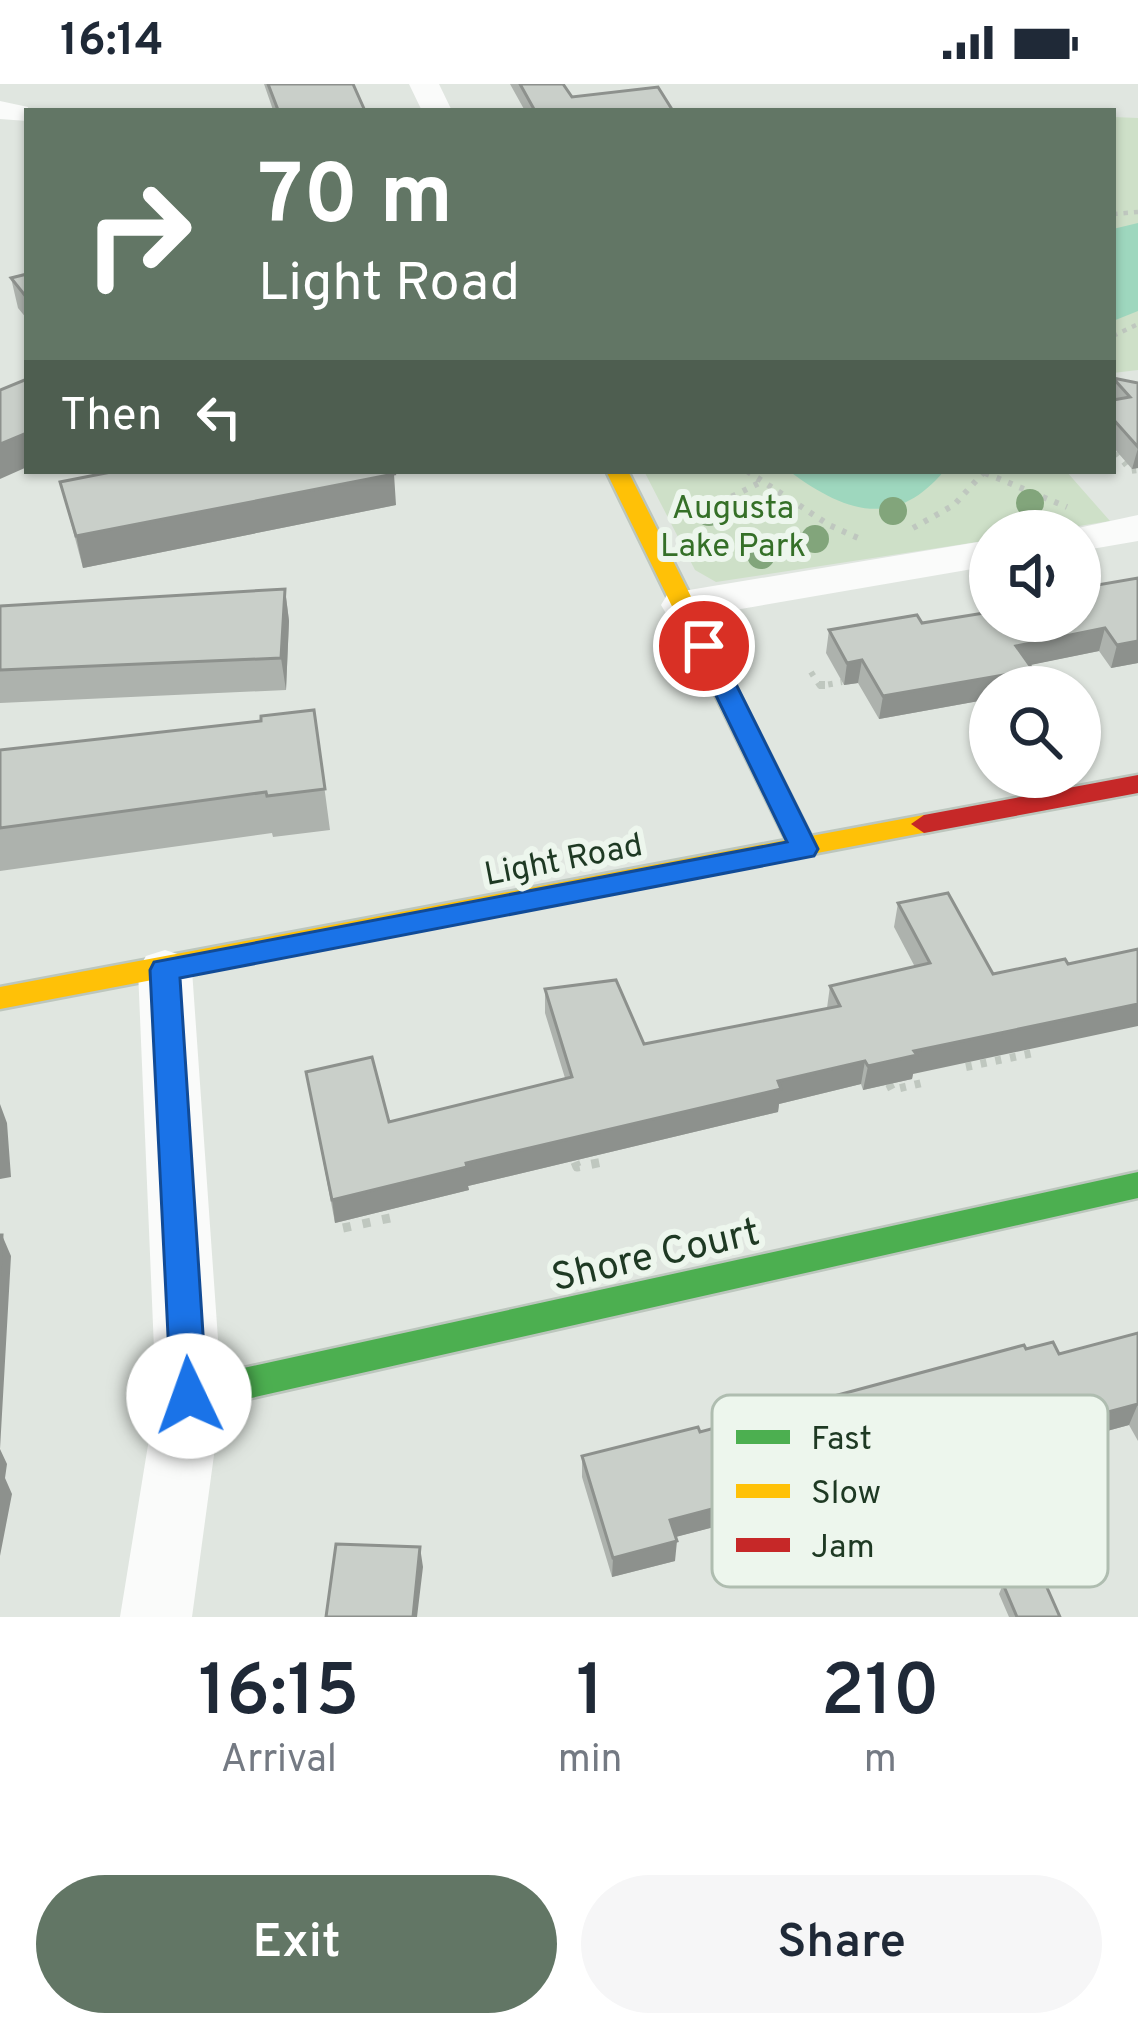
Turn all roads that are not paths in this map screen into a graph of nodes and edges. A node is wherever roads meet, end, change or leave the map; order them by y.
1 (618, 474) edge
2 (1101, 526) edge
3 (1138, 528) edge
4 (969, 557) edge
5 (683, 605) junction
6 (1138, 784) edge
7 (804, 849) junction
8 (165, 970) junction
9 (0, 998) edge
10 (1138, 1185) edge
11 (189, 1396) junction
12 (156, 1617) edge

1 - 5 street
2 - 3 street
4 - 5 street
5 - 7 street
6 - 7 street, Light Road
7 - 8 street, Light Road
8 - 9 street, Light Road
8 - 11 street
10 - 11 street, Shore Court
11 - 12 street

